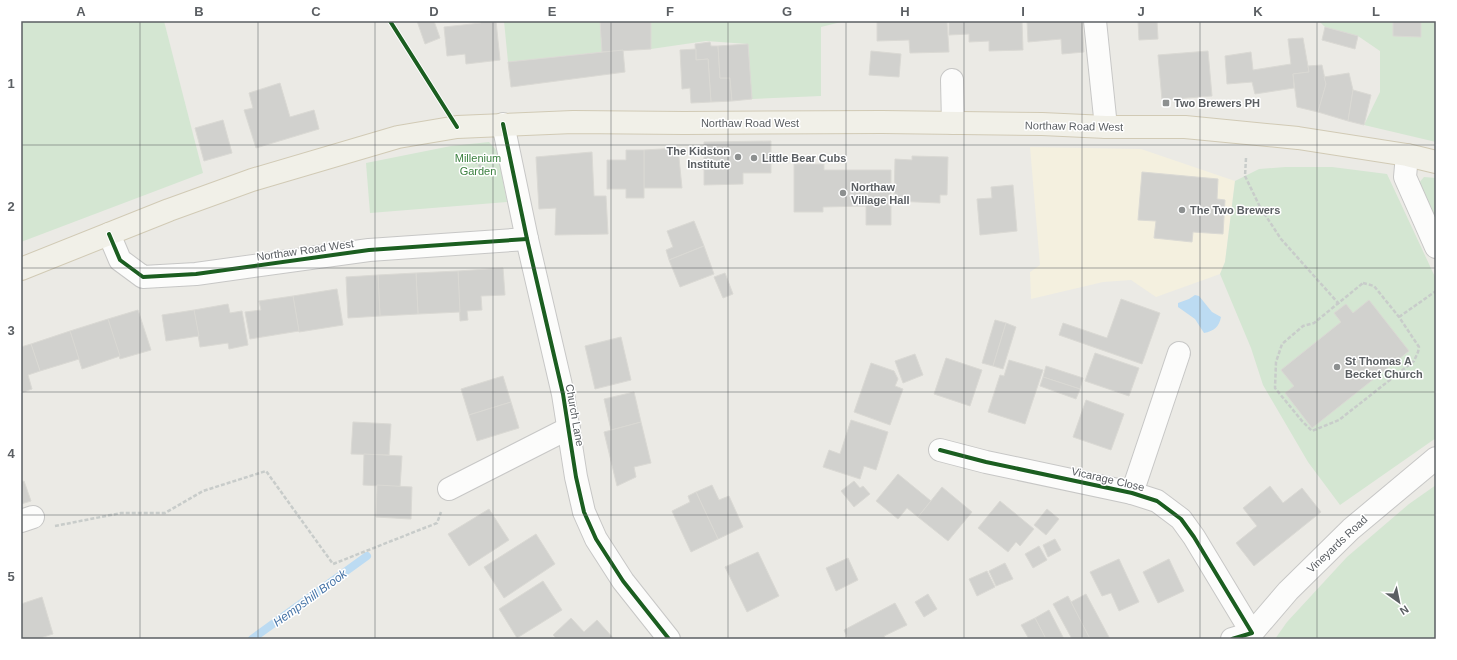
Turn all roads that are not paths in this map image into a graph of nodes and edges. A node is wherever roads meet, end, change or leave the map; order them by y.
1 (1095, 21) edge
2 (952, 80) dead end
3 (953, 123) junction
4 (503, 124) junction
5 (1106, 127) junction
6 (1407, 155) junction
7 (1436, 162) edge
8 (109, 234) junction
9 (527, 239) junction
10 (1436, 247) edge
11 (21, 269) edge
12 (1179, 353) dead end
13 (568, 428) junction
14 (940, 450) dead end
15 (1436, 458) edge
16 (449, 489) dead end
17 (1132, 493) junction
18 (1244, 637) edge
19 (669, 639) edge

1 - 5 street
2 - 3 street
3 - 4 main road, Northaw Road West
3 - 5 main road, Northaw Road West
4 - 8 main road, Northaw Road West
4 - 9 street, Church Lane
5 - 6 main road, Northaw Road West
6 - 7 main road, Northaw Road West
6 - 10 street
8 - 9 street, Northaw Road West
8 - 11 main road, Northaw Road West
9 - 13 street, Church Lane
12 - 17 street, Vicarage Close
13 - 16 street
13 - 19 street, Church Lane
14 - 17 street, Vicarage Close
15 - 18 street, Vineyards Road
17 - 18 street, Vicarage Close

